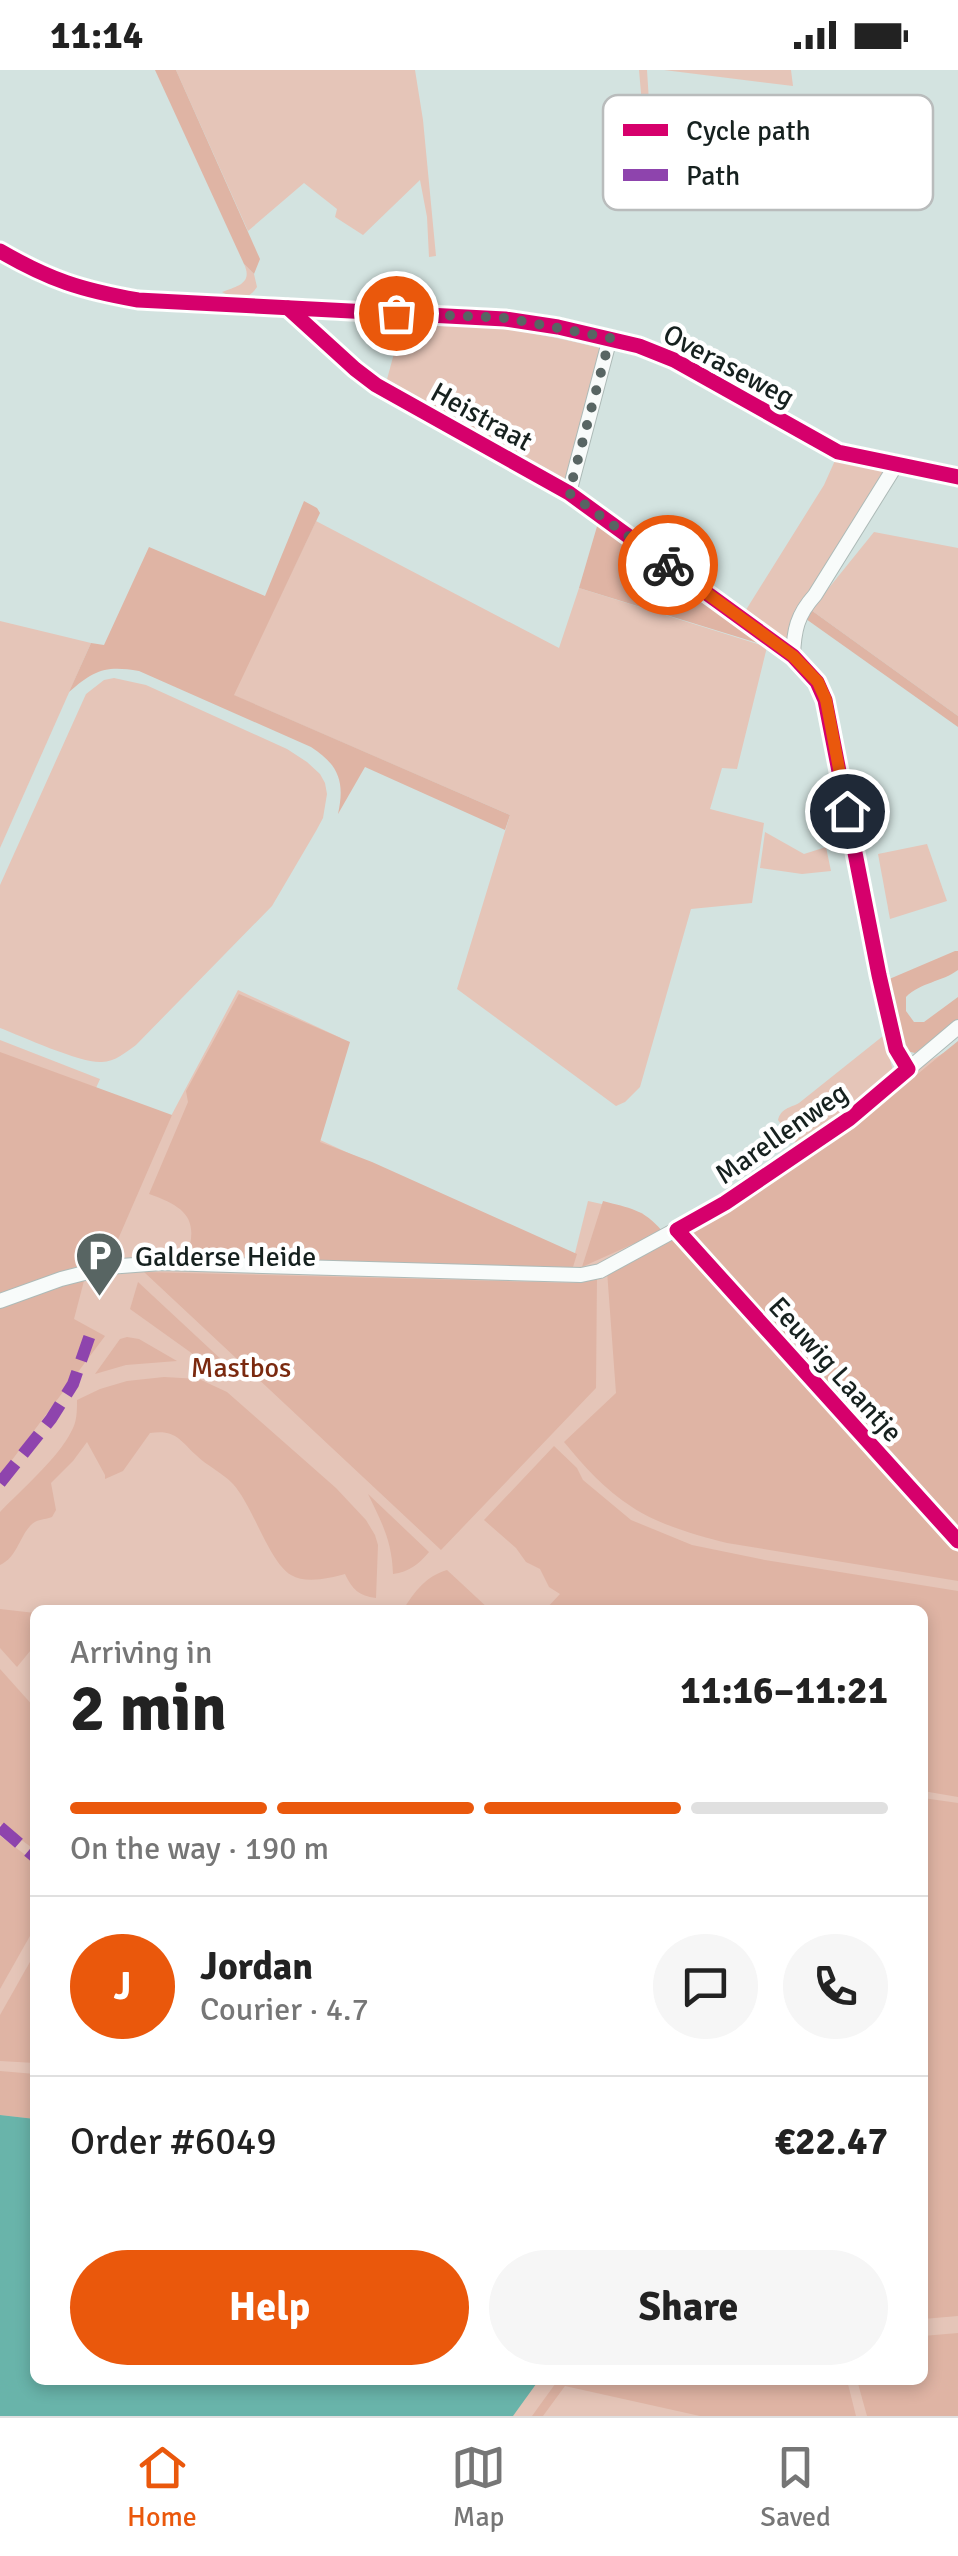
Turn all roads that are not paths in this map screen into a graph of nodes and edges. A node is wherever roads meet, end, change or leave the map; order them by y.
1 (0, 251) edge
2 (288, 308) junction
3 (610, 338) junction
4 (896, 465) junction
5 (958, 478) edge
6 (569, 493) junction
7 (793, 656) junction
8 (958, 1027) edge
9 (908, 1069) junction
10 (0, 1301) edge

1 - 2 street, Overaseweg
2 - 3 street, Overaseweg
2 - 6 street, Heistraat
3 - 4 street, Overaseweg
3 - 6 street
4 - 5 street, Overaseweg
4 - 7 street
6 - 7 street, Heistraat
7 - 9 street, Heistraat
8 - 9 street
9 - 10 street, Marellenweg

